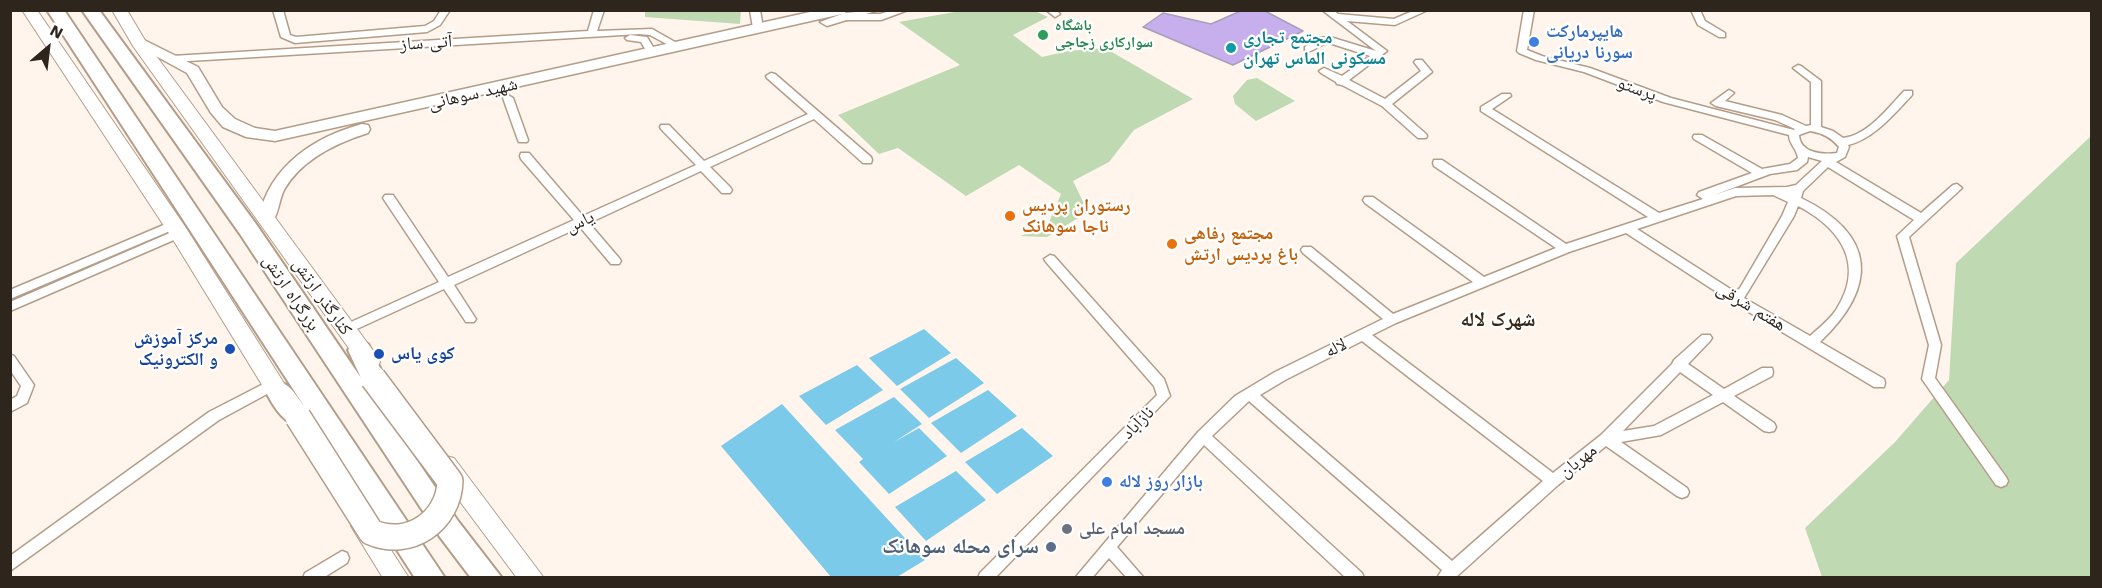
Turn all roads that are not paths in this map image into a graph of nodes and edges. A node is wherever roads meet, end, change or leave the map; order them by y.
1 (29, 10) edge
2 (55, 10) edge
3 (90, 10) edge
4 (119, 10) edge
5 (278, 10) edge
6 (446, 10) edge
7 (599, 10) edge
8 (605, 10) edge
9 (755, 10) edge
10 (872, 10) edge
11 (904, 10) edge
12 (1326, 10) edge
13 (1424, 10) edge
14 (1529, 10) edge
15 (1695, 10) edge
16 (844, 13) edge
17 (1335, 17) junction
18 (758, 28) junction
19 (595, 32) junction
20 (1722, 35) dead end
21 (541, 39) junction
22 (139, 43) junction
23 (677, 46) junction
24 (1308, 49) dead end
25 (651, 52) junction
26 (1378, 55) junction
27 (211, 60) junction
28 (179, 62) junction
29 (1419, 62) dead end
30 (1798, 68) dead end
31 (1324, 71) dead end
32 (771, 76) dead end
33 (1341, 82) junction
34 (1642, 91) junction
35 (1729, 93) dead end
36 (1908, 93) dead end
37 (1506, 96) dead end
38 (508, 98) junction
39 (1716, 103) junction
40 (1386, 104) junction
41 (429, 110) junction
42 (815, 115) junction
43 (665, 127) dead end
44 (1816, 128) junction
45 (1798, 130) junction
46 (1422, 136) dead end
47 (1698, 137) dead end
48 (523, 140) dead end
49 (1841, 142) junction
50 (1802, 149) junction
51 (525, 156) dead end
52 (867, 160) dead end
53 (1831, 160) junction
54 (1438, 164) dead end
55 (702, 166) junction
56 (1762, 174) junction
57 (1957, 188) dead end
58 (726, 190) dead end
59 (1756, 190) junction
60 (174, 191) junction
61 (1772, 192) junction
62 (1798, 193) junction
63 (389, 198) dead end
64 (1370, 200) dead end
65 (1788, 216) junction
66 (267, 217) junction
67 (1657, 217) junction
68 (1922, 219) junction
69 (581, 222) junction
70 (1626, 227) junction
71 (176, 229) junction
72 (1566, 249) junction
73 (1307, 250) dead end
74 (1050, 259) dead end
75 (615, 261) dead end
76 (199, 265) junction
77 (1482, 282) junction
78 (446, 283) junction
79 (10, 295) edge
80 (1736, 299) junction
81 (10, 307) edge
82 (470, 319) dead end
83 (1392, 320) junction
84 (344, 330) junction
85 (1363, 335) junction
86 (1706, 338) dead end
87 (1811, 343) junction
88 (360, 350) junction
89 (10, 358) edge
90 (1678, 364) junction
91 (1767, 372) dead end
92 (1879, 383) dead end
93 (275, 387) junction
94 (1250, 394) junction
95 (1723, 396) junction
96 (10, 406) edge
97 (1769, 427) dead end
98 (1203, 436) junction
99 (1606, 439) junction
100 (1553, 481) junction
101 (2001, 481) dead end
102 (1682, 492) dead end
103 (1108, 547) junction
104 (342, 558) dead end
105 (10, 565) edge
106 (1448, 574) edge
107 (310, 578) edge
108 (397, 578) edge
109 (431, 578) edge
110 (489, 578) edge
111 (532, 578) edge
112 (985, 578) edge
113 (1082, 578) edge
114 (1137, 578) edge
115 (1357, 578) edge

1 - 71 main road
2 - 60 highway
3 - 110 highway, بزرگراه ارتش
4 - 22 main road, کنارگذر ارتش
5 - 6 street
7 - 19 street
8 - 19 street
9 - 18 street
10 - 16 main road, شهید سوهانی
11 - 16 street
12 - 17 street
13 - 17 street
14 - 34 street, پرستو
15 - 20 street
16 - 18 main road, شهید سوهانی
16 - 38 main road, شهید سوهانی
17 - 26 street
18 - 23 main road, شهید سوهانی
19 - 21 street, آتی ساز
19 - 23 street, آتی ساز
21 - 25 street, آتی ساز
21 - 27 street, آتی ساز
22 - 28 main road, شهید سوهانی
22 - 66 main road, کنارگذر ارتش
23 - 25 main road, شهید سوهانی
24 - 26 street
25 - 41 main road, شهید سوهانی
26 - 33 street
27 - 28 street, آتی ساز
27 - 28 street, آتی ساز
28 - 41 main road, شهید سوهانی
29 - 40 street
30 - 44 street
31 - 33 street
32 - 42 street
33 - 40 street
34 - 39 street
34 - 45 street, پرستو
35 - 39 street
36 - 49 street
37 - 67 street
38 - 41 main road, شهید سوهانی
38 - 48 street
39 - 45 street
40 - 46 street
41 - 66 main road, شهید سوهانی
42 - 52 street
42 - 55 street, یاس
43 - 55 street
44 - 45 street
44 - 49 street
45 - 50 street
47 - 56 street
49 - 53 street
50 - 53 street
50 - 56 street, لاله
51 - 69 street
53 - 62 street
53 - 68 street
54 - 72 street
55 - 58 street
55 - 69 street, یاس
56 - 67 street, لاله
57 - 68 street
59 - 61 street
59 - 62 street, لاله
59 - 67 street, لاله
60 - 76 main road
60 - 109 highway
61 - 62 street
61 - 65 street
62 - 65 street
62 - 87 street
63 - 78 street
64 - 77 street
65 - 80 street
66 - 84 main road, کنارگذر ارتش
67 - 70 street, لاله
68 - 101 street
69 - 75 street
69 - 78 street, یاس
70 - 72 street, لاله
70 - 80 street, هفتم شرقی
71 - 76 main road
71 - 79 street
71 - 81 street
72 - 77 street, لاله
73 - 83 street
74 - 112 street, نازآباد
76 - 93 main road
77 - 83 street, لاله
78 - 82 street
78 - 84 street, یاس
80 - 87 street, هفتم شرقی
83 - 85 street, لاله
84 - 88 main road, کنارگذر ارتش
85 - 94 street, لاله
85 - 100 street
86 - 90 street, مهربان
87 - 92 street, هفتم شرقی
88 - 93 highway, bridge
88 - 111 main road, کنارگذر ارتش
89 - 96 street
90 - 95 street
90 - 99 street, مهربان
91 - 95 street
93 - 105 street
93 - 108 main road
94 - 98 street, لاله
94 - 106 street
95 - 97 street
95 - 99 street
98 - 103 street, لاله
98 - 115 street
99 - 100 street, مهربان
99 - 102 street
100 - 106 street, مهربان
103 - 113 street, لاله
103 - 114 street
104 - 107 street

